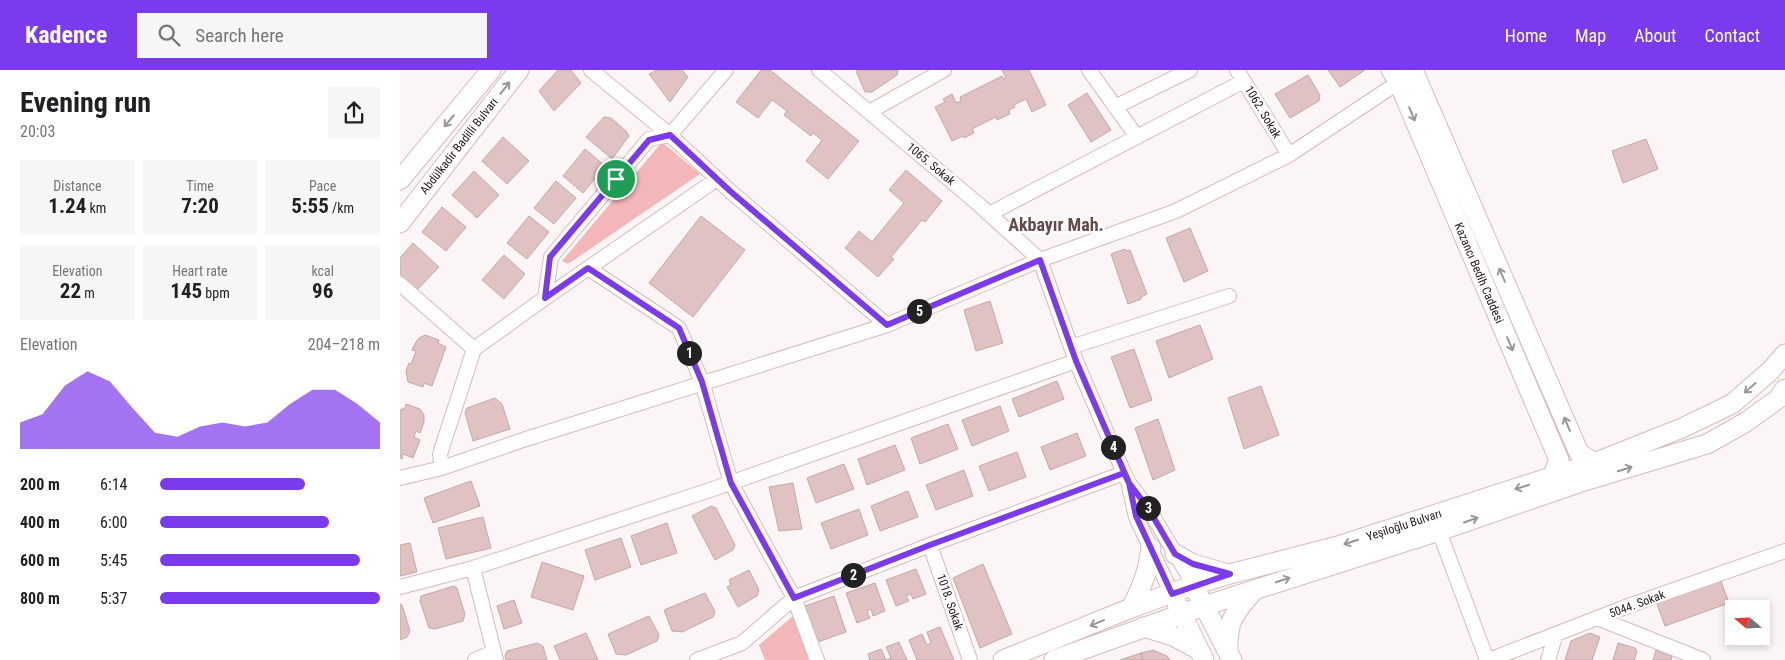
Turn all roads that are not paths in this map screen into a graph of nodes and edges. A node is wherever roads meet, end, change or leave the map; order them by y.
1 (491, 70) edge
2 (519, 70) edge
3 (591, 70) edge
4 (726, 70) edge
5 (819, 70) edge
6 (944, 70) edge
7 (1089, 70) edge
8 (1190, 70) edge
9 (1407, 73) edge
10 (1241, 76) edge
11 (1116, 107) junction
12 (869, 112) junction
13 (670, 135) junction
14 (1137, 137) junction
15 (1289, 155) junction
16 (717, 179) junction
17 (400, 180) edge
18 (990, 214) junction
19 (400, 223) edge
20 (1040, 260) junction
21 (588, 268) junction
22 (400, 284) edge
23 (1228, 296) dead end
24 (545, 298) junction
25 (887, 325) junction
26 (1072, 347) junction
27 (474, 348) junction
28 (1785, 354) edge
29 (1076, 361) junction
30 (702, 382) junction
31 (1785, 389) edge
32 (1594, 462) junction
33 (442, 468) junction
34 (1552, 477) junction
35 (400, 478) edge
36 (1126, 478) junction
37 (731, 483) junction
38 (1439, 531) junction
39 (930, 545) junction
40 (1151, 548) junction
41 (1785, 551) edge
42 (1175, 554) junction
43 (473, 568) junction
44 (1230, 574) junction
45 (1194, 585) junction
46 (400, 587) edge
47 (1254, 590) junction
48 (1172, 594) junction
49 (794, 598) junction
50 (1204, 606) junction
51 (1131, 608) junction
52 (1181, 614) junction
53 (1597, 618) junction
54 (1143, 627) junction
55 (1556, 634) junction
56 (1086, 654) edge
57 (1202, 655) edge
58 (495, 656) edge
59 (1230, 656) edge
60 (476, 660) edge
61 (697, 660) edge
62 (816, 660) edge
63 (970, 660) edge
64 (1003, 660) edge
65 (1054, 660) edge
66 (1488, 660) edge
67 (1548, 660) edge
68 (1703, 660) edge

1 -> 17 main road, Abdülkadir Badilli Bulvarı
19 -> 2 main road, Abdülkadir Badilli Bulvarı
3 - 13 street
4 - 13 street
5 - 12 street, 1065. Sokak
6 - 12 street
7 - 11 street
8 - 11 street
9 - 15 street
32 -> 9 main road, Kazancı Bedih Caddesi
9 -> 34 main road, Kazancı Bedih Caddesi
10 - 14 street
10 - 15 street, 1062. Sokak
11 - 14 street
12 - 18 street, 1065. Sokak
13 - 16 street
13 - 24 street
14 - 18 street
15 - 20 street
16 - 21 street
16 - 25 street
18 - 20 street, 1065. Sokak
20 - 25 street
20 - 26 street
21 - 24 street
21 - 30 street
22 - 27 street
23 - 26 street
24 - 27 street
25 - 30 street
26 - 29 street
27 - 33 street
28 -> 32 main road, Yeşiloğlu Bulvarı
29 - 36 street
29 - 37 street
30 - 33 street
30 - 37 street
38 -> 31 main road, Yeşiloğlu Bulvarı
32 - 34 main road, Yeşiloğlu Bulvarı
33 - 35 street
34 -> 44 main road, Yeşiloğlu Bulvarı
36 - 39 street
36 - 40 street
36 - 42 street
37 - 43 street
37 - 49 street
47 -> 38 main road, Yeşiloğlu Bulvarı
38 - 66 street
39 - 49 street
39 - 63 street, 1018. Sokak
40 - 48 street
40 - 51 main road
41 - 53 street, 5044. Sokak
42 - 44 main road
42 - 45 street
43 - 46 street
43 - 58 street
44 - 45 main road, Yeşiloğlu Bulvarı
45 - 48 main road, Yeşiloğlu Bulvarı
45 - 50 main road
47 - 50 main road, Yeşiloğlu Bulvarı
47 - 59 main road
48 - 51 main road, Yeşiloğlu Bulvarı
48 - 52 main road
49 - 61 street
49 - 62 street
50 - 52 main road, Yeşiloğlu Bulvarı
50 - 59 main road
51 -> 64 main road, Yeşiloğlu Bulvarı
52 - 54 main road, Yeşiloğlu Bulvarı
52 - 57 main road
53 - 55 street, 5044. Sokak
53 - 68 street
54 - 56 main road, Yeşiloğlu Bulvarı
54 - 57 main road
55 - 66 street, 5044. Sokak
55 - 67 street
56 - 65 main road, Yeşiloğlu Bulvarı
58 - 60 street

